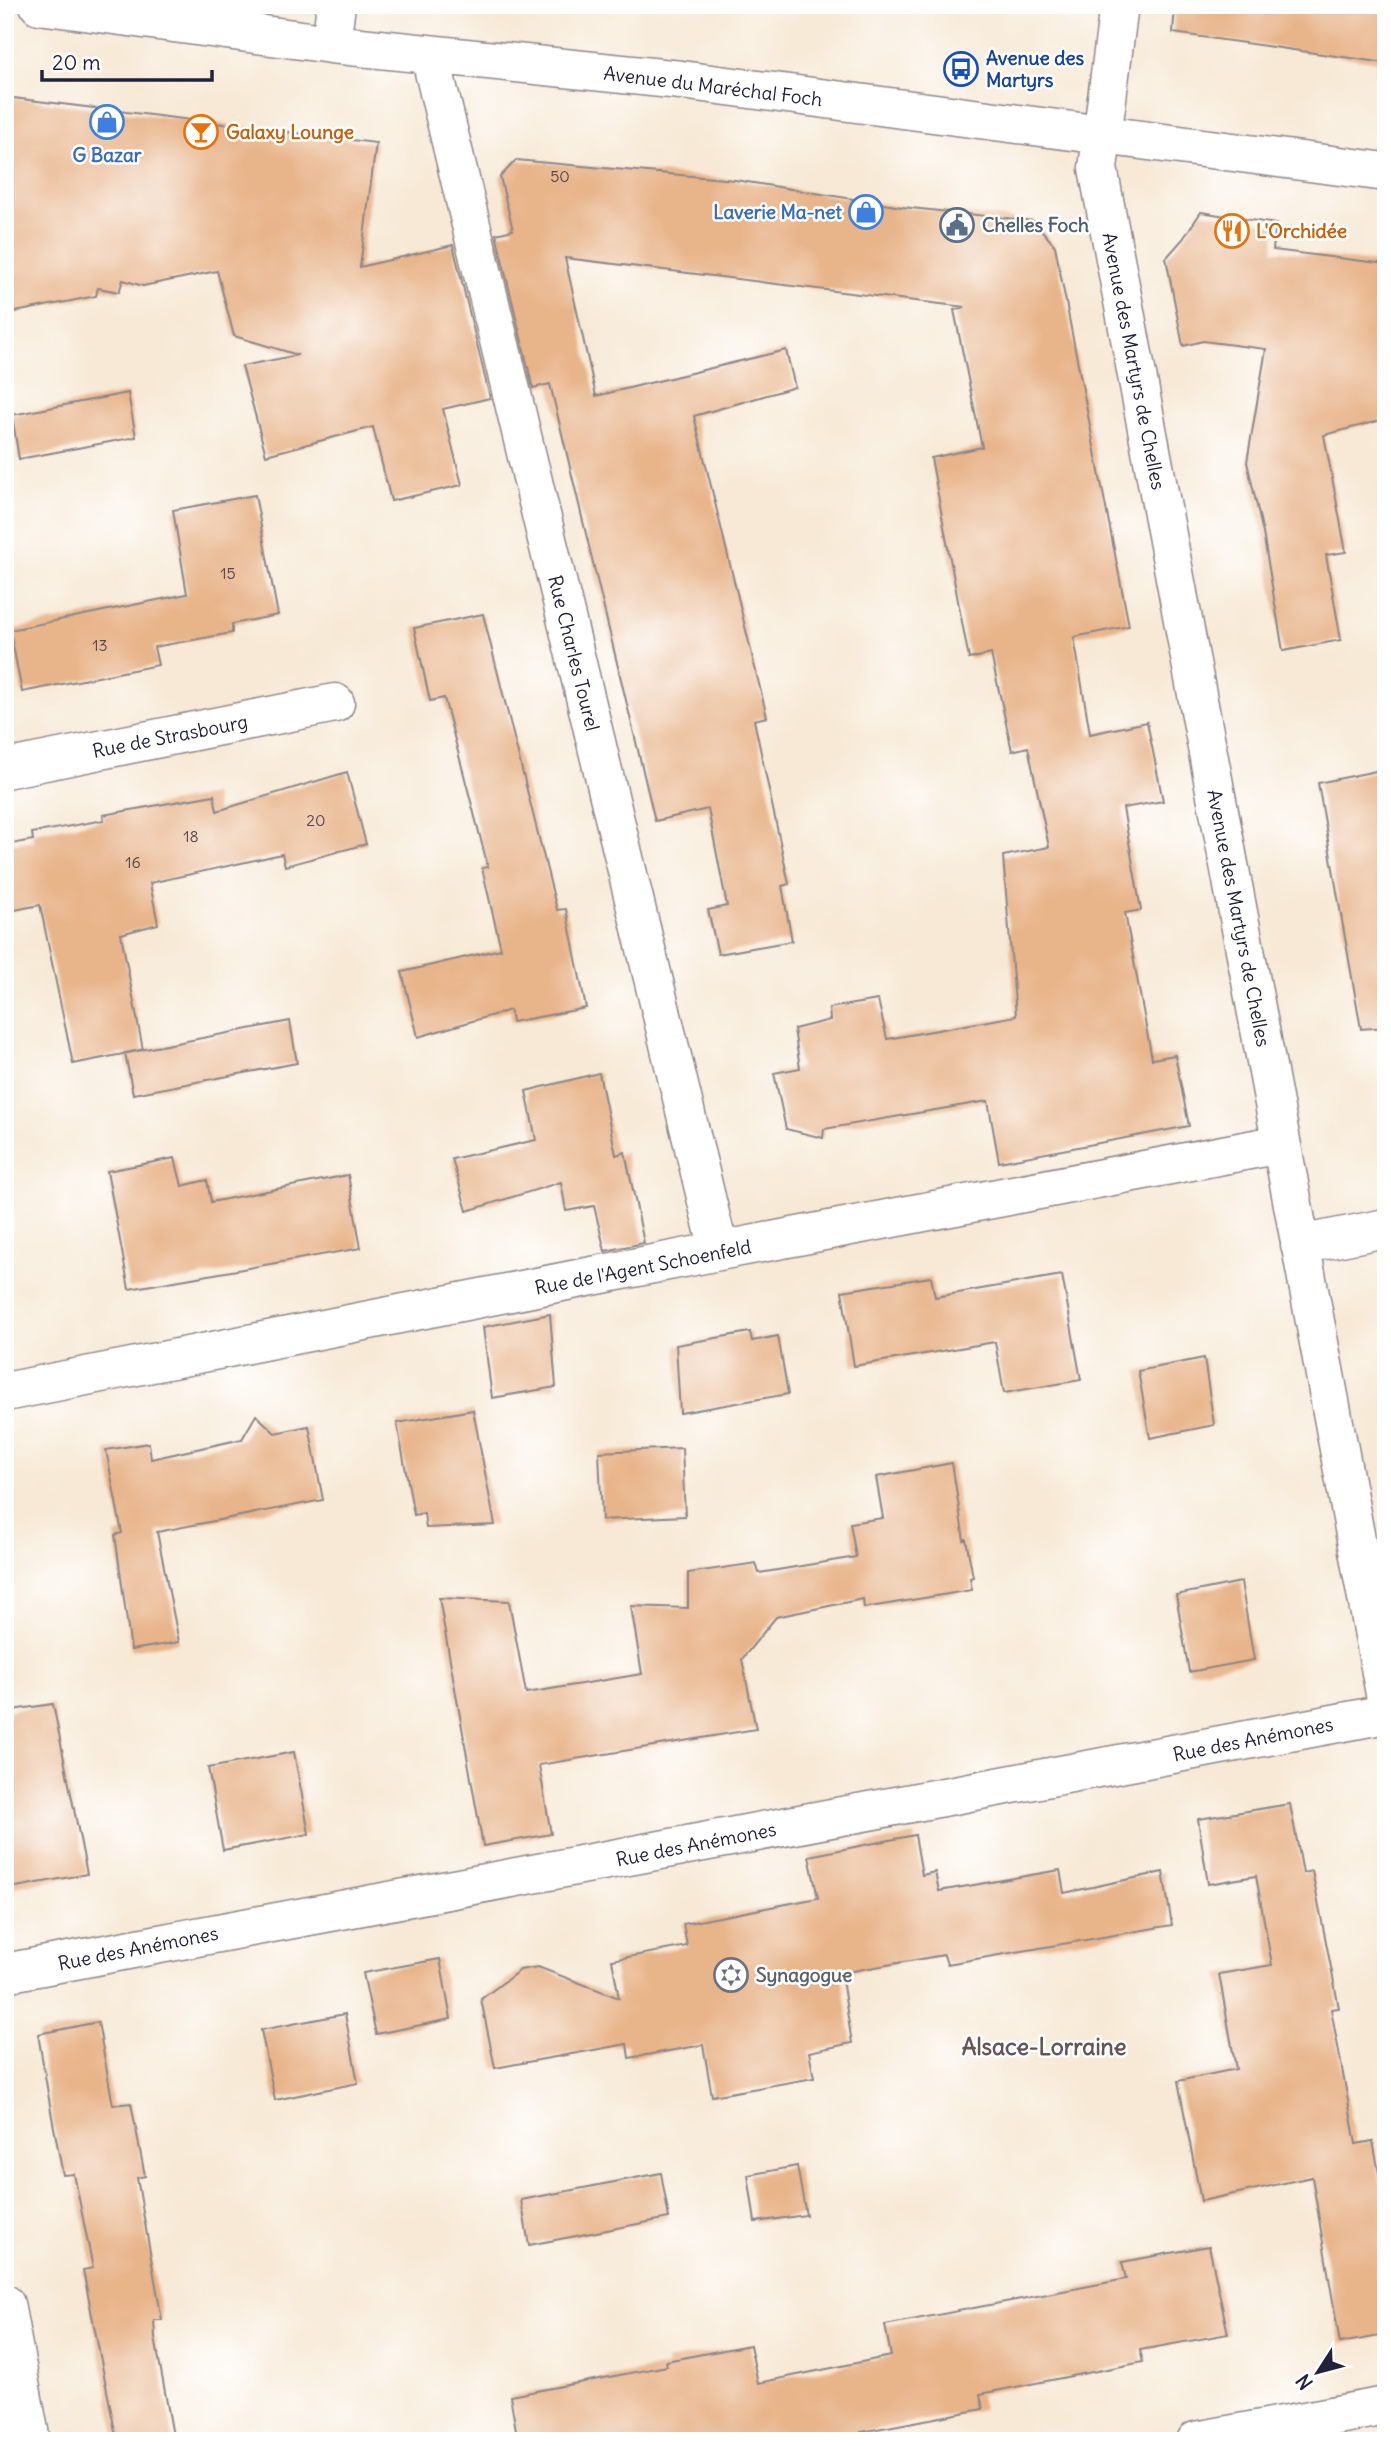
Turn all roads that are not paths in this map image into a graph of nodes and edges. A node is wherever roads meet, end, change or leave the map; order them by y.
1 (39, 5) edge
2 (336, 5) edge
3 (1119, 5) edge
4 (331, 44) junction
5 (430, 55) junction
6 (1102, 136) junction
7 (1386, 172) edge
8 (335, 703) dead end
9 (5, 769) edge
10 (1281, 1144) junction
11 (1386, 1228) edge
12 (1300, 1244) junction
13 (719, 1251) junction
14 (5, 1392) edge
15 (1386, 1699) edge
16 (1386, 1714) edge
17 (5, 1973) edge
18 (5, 2304) edge
19 (1386, 2406) edge
20 (31, 2441) edge
21 (1196, 2441) edge

1 - 4 street, Avenue du Maréchal Foch
2 - 4 street
3 - 6 street, Avenue des Martyrs de Chelles
4 - 5 street, Avenue du Maréchal Foch
5 - 6 street, Avenue du Maréchal Foch
5 - 13 street, Rue Charles Tourel
6 - 7 street, Avenue du Maréchal Foch
6 - 10 street, Avenue des Martyrs de Chelles
8 - 9 street, Rue de Strasbourg
10 - 12 street, Avenue des Martyrs de Chelles
10 - 13 street, Rue de l'Agent Schoenfeld
11 - 12 street
12 - 15 street, Avenue des Martyrs de Chelles
13 - 14 street, Rue de l'Agent Schoenfeld
16 - 17 street, Rue des Anémones
18 - 20 street
19 - 21 street

